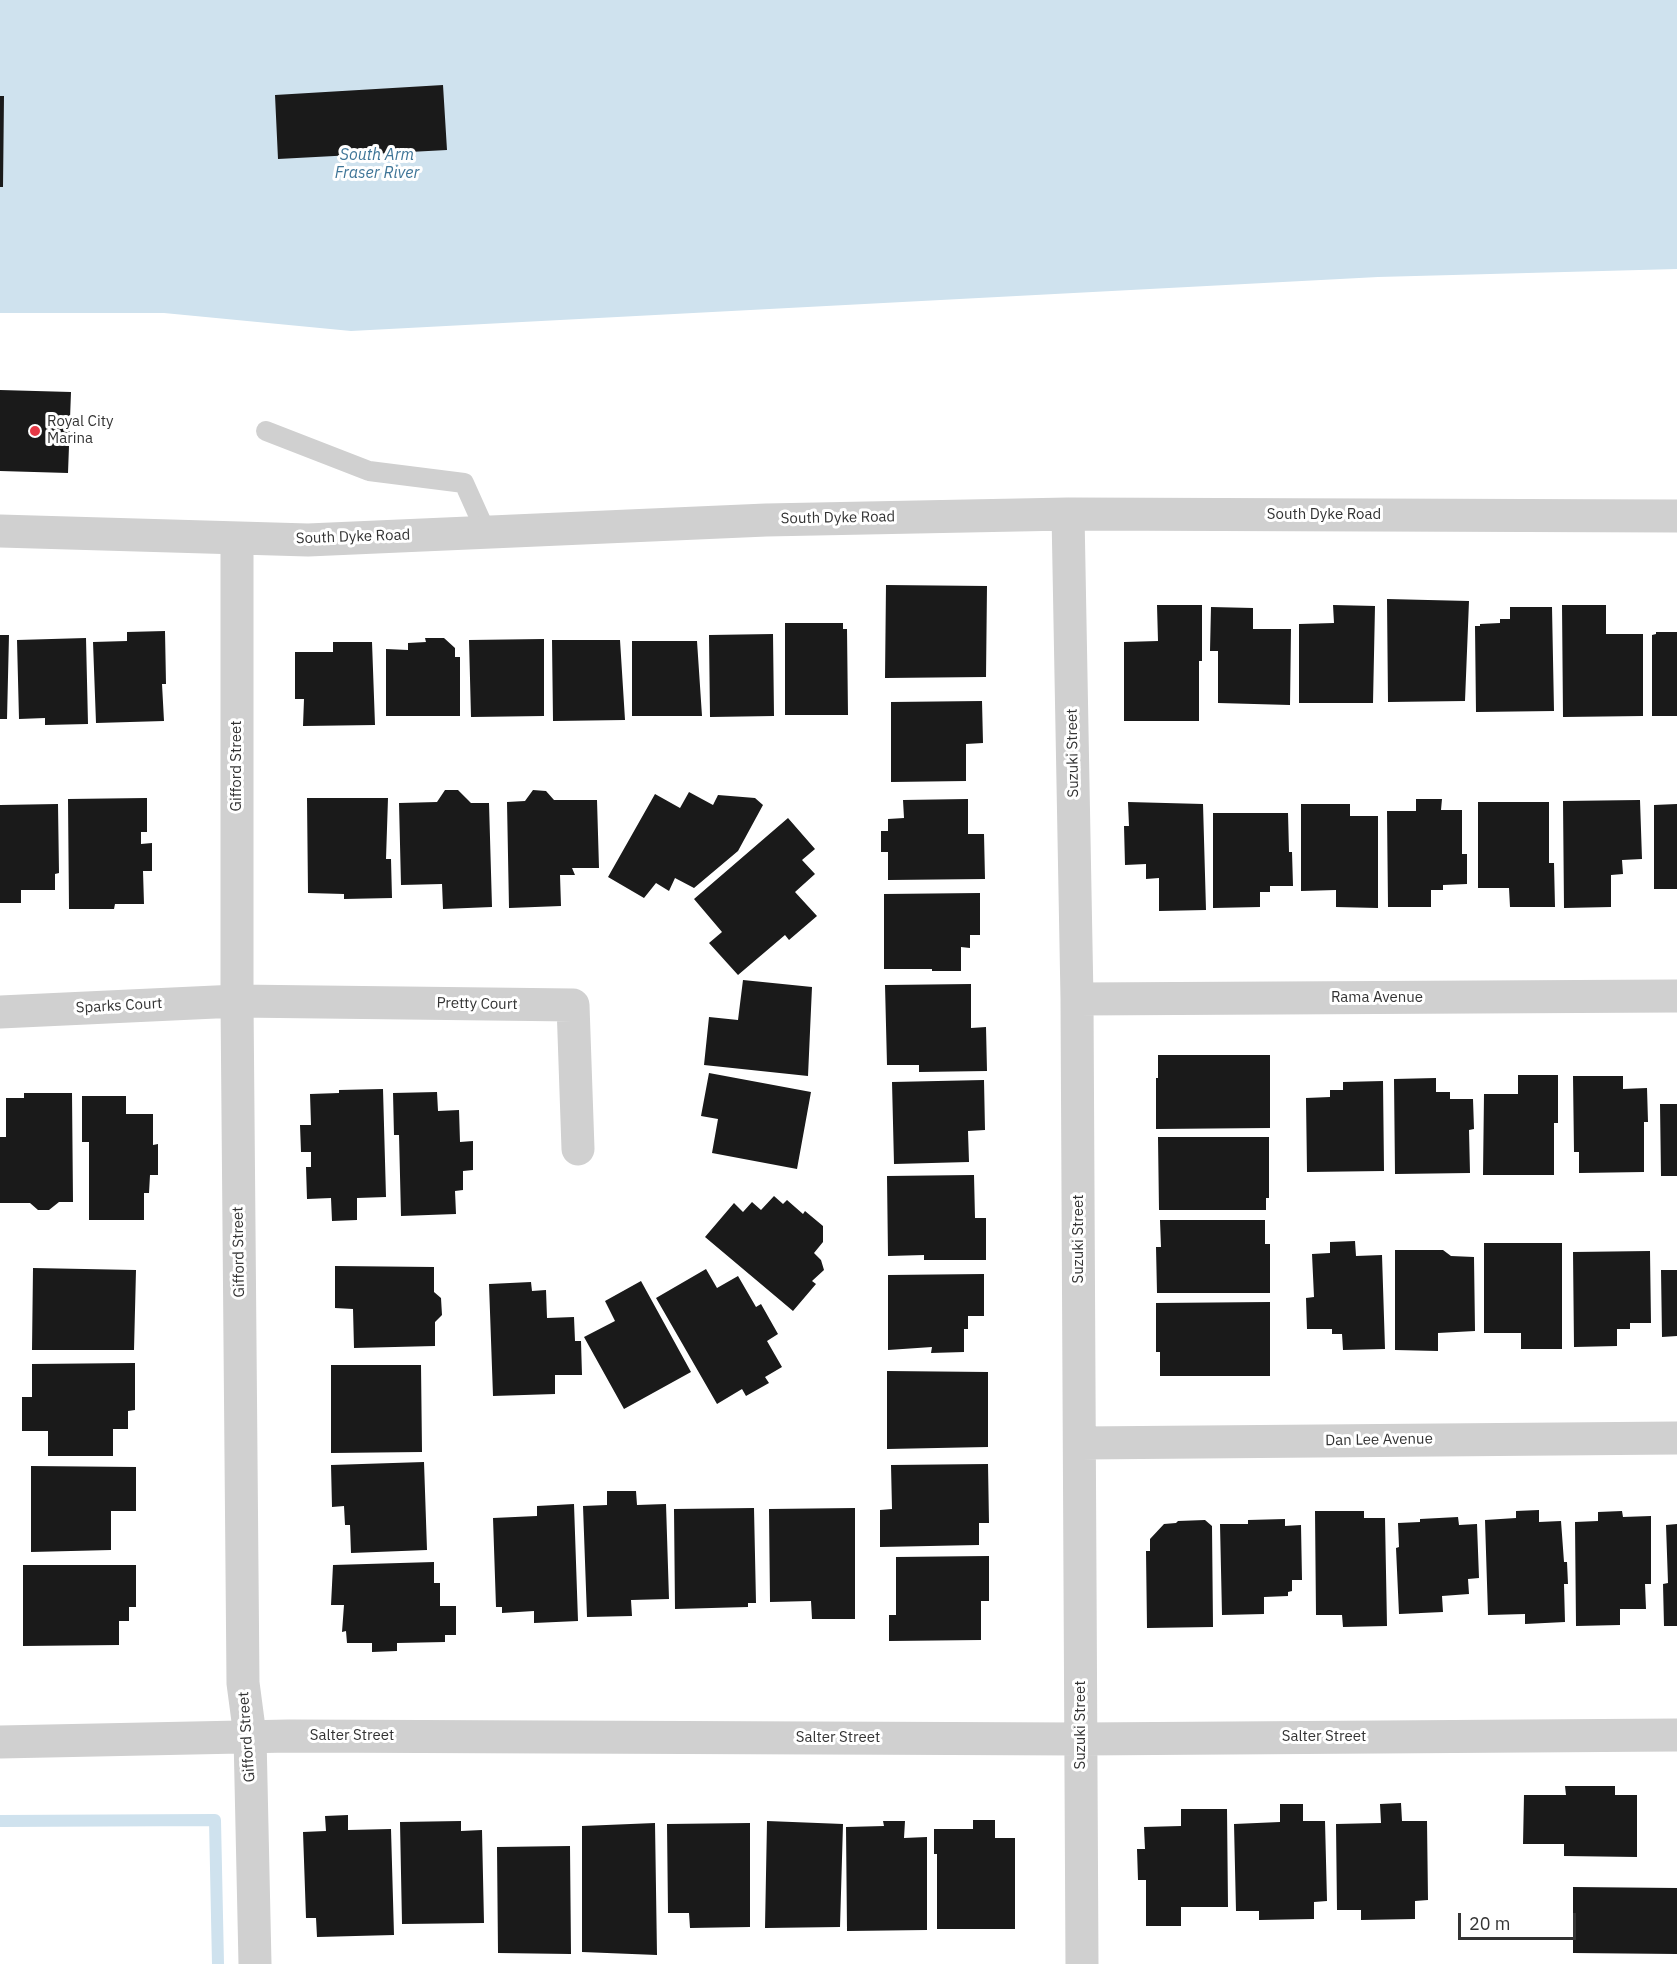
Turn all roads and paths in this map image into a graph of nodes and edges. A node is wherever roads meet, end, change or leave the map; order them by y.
1 (266, 431) dead end
2 (1068, 514) junction
3 (1677, 516) edge
4 (0, 531) edge
5 (486, 532) junction
6 (237, 538) junction
7 (1677, 996) edge
8 (1077, 999) junction
9 (237, 1001) junction
10 (0, 1012) edge
11 (578, 1149) dead end
12 (1677, 1438) edge
13 (1081, 1443) junction
14 (1677, 1735) edge
15 (250, 1736) junction
16 (1081, 1739) junction
17 (0, 1742) edge
18 (255, 1964) edge
19 (1082, 1964) edge

1 - 5 lane
2 - 3 street, South Dyke Road
2 - 5 street, South Dyke Road
2 - 8 street, Suzuki Street
4 - 6 street, South Dyke Road
5 - 6 street, South Dyke Road
6 - 9 street, Gifford Street
7 - 8 street, Rama Avenue
8 - 13 street, Suzuki Street
9 - 10 street, Sparks Court
9 - 11 street, Pretty Court
9 - 15 street, Gifford Street
12 - 13 street, Dan Lee Avenue
13 - 16 street, Suzuki Street
14 - 16 street, Salter Street
15 - 16 street, Salter Street
15 - 17 street, Salter Street
15 - 18 street, Gifford Street
16 - 19 street, Suzuki Street

